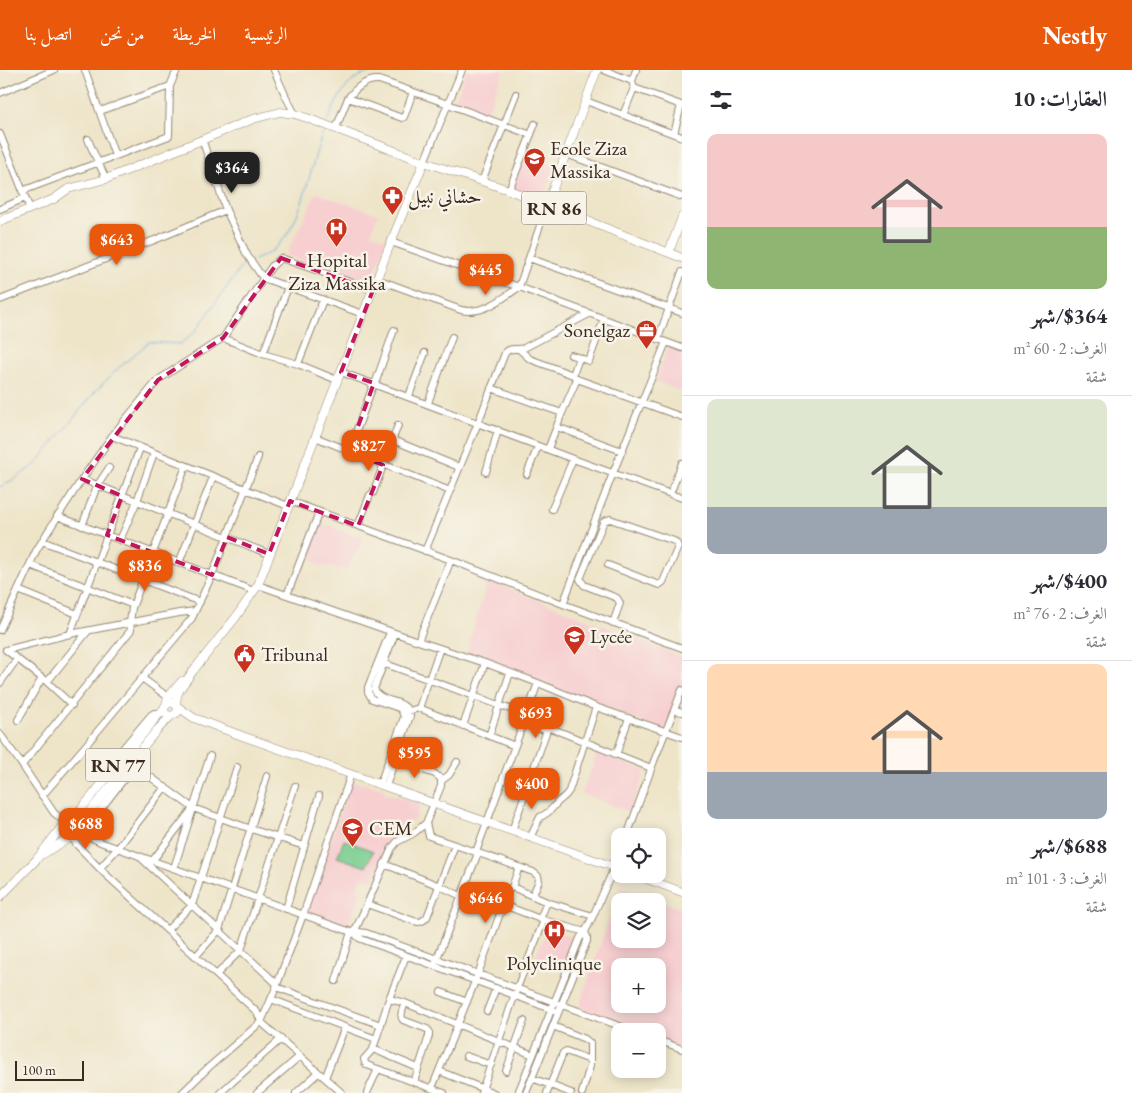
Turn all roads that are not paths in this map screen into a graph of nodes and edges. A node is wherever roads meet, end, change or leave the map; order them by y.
1 (54, 70) edge
2 (85, 70) edge
3 (177, 70) edge
4 (274, 70) edge
5 (462, 70) edge
6 (598, 70) edge
7 (604, 70) edge
8 (636, 70) edge
9 (633, 84) junction
10 (170, 86) junction
11 (412, 92) junction
12 (0, 93) edge
13 (516, 94) dead end
14 (286, 97) junction
15 (348, 98) junction
16 (586, 101) junction
17 (448, 104) junction
18 (100, 111) junction
19 (280, 112) junction
20 (295, 114) junction
21 (623, 115) junction
22 (535, 124) dead end
23 (504, 125) junction
24 (332, 127) junction
25 (674, 134) junction
26 (0, 135) edge
27 (530, 135) junction
28 (682, 137) edge
29 (88, 139) dead end
30 (202, 139) junction
31 (566, 154) junction
32 (115, 156) junction
33 (99, 162) junction
34 (424, 162) junction
35 (106, 179) junction
36 (482, 181) junction
37 (509, 190) junction
38 (22, 191) junction
39 (682, 196) edge
40 (25, 198) junction
41 (547, 205) junction
42 (0, 209) edge
43 (30, 209) junction
44 (226, 210) junction
45 (682, 217) edge
46 (0, 221) edge
47 (391, 242) junction
48 (668, 252) junction
49 (529, 258) junction
50 (682, 258) edge
51 (682, 272) edge
52 (263, 278) junction
53 (377, 279) junction
54 (288, 287) junction
55 (519, 287) junction
56 (373, 290) junction
57 (0, 300) edge
58 (323, 300) junction
59 (668, 308) junction
60 (682, 313) edge
61 (363, 314) junction
62 (589, 314) junction
63 (604, 319) junction
64 (394, 330) dead end
65 (452, 337) dead end
66 (223, 338) junction
67 (658, 339) junction
68 (666, 342) junction
69 (682, 348) edge
70 (520, 350) junction
71 (425, 353) dead end
72 (263, 354) junction
73 (570, 355) dead end
74 (579, 358) junction
75 (298, 364) junction
76 (341, 372) junction
77 (575, 377) junction
78 (337, 380) junction
79 (375, 384) junction
80 (491, 388) junction
81 (409, 396) junction
82 (642, 402) junction
83 (428, 403) junction
84 (562, 412) junction
85 (682, 417) edge
86 (478, 423) junction
87 (398, 425) dead end
88 (557, 426) junction
89 (498, 430) junction
90 (112, 436) junction
91 (315, 438) junction
92 (392, 440) junction
93 (538, 446) junction
94 (140, 448) junction
95 (548, 449) junction
96 (349, 451) junction
97 (622, 451) junction
98 (154, 453) junction
99 (258, 457) dead end
100 (573, 459) junction
101 (682, 463) edge
102 (383, 465) junction
103 (186, 466) junction
104 (459, 467) junction
105 (109, 468) dead end
106 (486, 472) dead end
107 (613, 473) junction
108 (527, 474) dead end
109 (213, 476) junction
110 (82, 479) junction
111 (97, 486) junction
112 (246, 490) junction
113 (450, 491) junction
114 (670, 494) junction
115 (122, 496) junction
116 (682, 498) edge
117 (136, 501) junction
118 (289, 504) junction
119 (552, 510) dead end
120 (319, 512) junction
121 (168, 514) junction
122 (57, 516) junction
123 (194, 524) junction
124 (82, 526) junction
125 (358, 526) junction
126 (107, 535) junction
127 (227, 538) junction
128 (120, 540) junction
129 (42, 541) junction
130 (425, 551) junction
131 (153, 553) junction
132 (269, 554) junction
133 (451, 560) junction
134 (97, 563) junction
135 (180, 563) junction
136 (30, 565) junction
137 (608, 565) dead end
138 (212, 576) junction
139 (143, 580) junction
140 (87, 588) junction
141 (256, 588) junction
142 (18, 590) junction
143 (287, 595) junction
144 (200, 602) junction
145 (563, 604) junction
146 (133, 605) junction
147 (196, 611) junction
148 (77, 614) junction
149 (130, 622) junction
150 (613, 623) junction
151 (0, 630) edge
152 (88, 631) junction
153 (393, 632) junction
154 (70, 634) junction
155 (418, 641) junction
156 (440, 648) junction
157 (682, 648) edge
158 (17, 659) junction
159 (383, 663) junction
160 (486, 663) junction
161 (193, 671) junction
162 (510, 672) junction
163 (142, 678) junction
164 (429, 679) junction
165 (45, 680) junction
166 (0, 683) edge
167 (538, 683) junction
168 (682, 690) edge
169 (474, 696) junction
170 (72, 704) junction
171 (164, 706) junction
172 (177, 706) junction
173 (499, 706) junction
174 (596, 707) junction
175 (419, 708) junction
176 (675, 710) junction
177 (406, 712) junction
178 (682, 712) edge
179 (526, 715) junction
180 (172, 716) junction
181 (194, 718) junction
182 (630, 718) junction
183 (18, 720) dead end
184 (523, 723) junction
185 (463, 726) junction
186 (548, 727) junction
187 (666, 731) junction
188 (0, 734) edge
189 (489, 736) junction
190 (682, 737) edge
191 (584, 742) junction
192 (515, 746) junction
193 (616, 755) junction
194 (210, 756) dead end
195 (392, 760) junction
196 (457, 762) dead end
197 (133, 764) junction
198 (22, 765) junction
199 (237, 767) dead end
200 (651, 768) junction
201 (351, 774) junction
202 (267, 776) dead end
203 (441, 781) junction
204 (383, 785) junction
205 (295, 786) dead end
206 (165, 787) junction
207 (42, 796) junction
208 (320, 796) dead end
209 (434, 803) junction
210 (193, 808) junction
211 (220, 818) junction
212 (66, 822) junction
213 (487, 822) junction
214 (426, 823) junction
215 (630, 828) edge
216 (251, 829) junction
217 (512, 831) junction
218 (75, 832) junction
219 (414, 834) junction
220 (429, 836) junction
221 (278, 838) junction
222 (530, 838) junction
223 (455, 845) junction
224 (304, 846) junction
225 (118, 848) junction
226 (477, 853) junction
227 (137, 854) junction
228 (36, 860) junction
229 (153, 860) junction
230 (384, 864) junction
231 (611, 866) edge
232 (519, 867) junction
233 (100, 868) junction
234 (174, 868) junction
235 (201, 878) junction
236 (611, 881) edge
237 (658, 883) edge
238 (440, 886) junction
239 (512, 887) junction
240 (465, 888) junction
241 (232, 889) junction
242 (682, 892) edge
243 (461, 896) junction
244 (532, 896) junction
245 (0, 897) edge
246 (258, 899) junction
247 (547, 902) junction
248 (368, 904) junction
249 (192, 905) junction
250 (504, 906) junction
251 (286, 909) junction
252 (303, 915) junction
253 (593, 916) junction
254 (542, 920) junction
255 (167, 930) junction
256 (219, 930) junction
257 (585, 932) junction
258 (353, 933) junction
259 (241, 950) junction
260 (196, 956) junction
261 (406, 956) junction
262 (437, 959) junction
263 (434, 967) junction
264 (216, 975) junction
265 (477, 978) junction
266 (336, 981) dead end
267 (277, 985) junction
268 (496, 988) junction
269 (440, 992) dead end
270 (515, 992) junction
271 (271, 999) junction
272 (389, 999) junction
273 (467, 1002) junction
274 (405, 1003) junction
275 (558, 1004) junction
276 (487, 1011) dead end
277 (555, 1011) junction
278 (262, 1022) junction
279 (524, 1022) dead end
280 (611, 1023) edge
281 (381, 1025) junction
282 (458, 1025) junction
283 (553, 1026) junction
284 (344, 1027) junction
285 (281, 1039) junction
286 (376, 1039) junction
287 (498, 1042) junction
288 (666, 1043) edge
289 (514, 1048) junction
290 (373, 1049) junction
291 (682, 1049) edge
292 (533, 1055) junction
293 (300, 1056) junction
294 (466, 1056) dead end
295 (590, 1060) junction
296 (490, 1065) junction
297 (418, 1068) junction
298 (378, 1069) junction
299 (439, 1071) junction
300 (506, 1072) dead end
301 (318, 1073) junction
302 (325, 1078) junction
303 (532, 1078) junction
304 (414, 1082) junction
305 (422, 1085) junction
306 (550, 1085) junction
307 (335, 1088) junction
308 (432, 1088) junction
309 (482, 1091) edge
310 (182, 1093) edge
311 (220, 1093) edge
312 (257, 1093) edge
313 (296, 1093) edge
314 (330, 1093) edge
315 (342, 1093) edge
316 (367, 1093) edge
317 (420, 1093) edge
318 (444, 1093) edge
319 (494, 1093) edge
320 (518, 1093) edge
321 (526, 1093) edge
322 (547, 1093) edge
323 (571, 1093) edge
324 (582, 1093) edge

1 - 12 street
2 - 18 street
3 - 10 street
4 - 14 street
5 - 17 street
6 - 16 main road
7 - 9 street
8 - 9 street
9 - 21 street
9 - 25 street
10 - 18 street
10 - 32 street
11 - 15 street
11 - 15 street
11 - 17 street
13 - 23 street
14 - 19 street
14 - 20 street
15 - 24 street
16 - 21 street
16 - 31 main road
17 - 23 street
17 - 34 street
18 - 32 street
19 - 20 main road, RN 86
19 - 30 main road, RN 86
20 - 24 main road, RN 86
21 - 25 street
22 - 27 street
23 - 27 street
23 - 36 street
24 - 34 main road, RN 86
25 - 28 street
26 - 38 street
27 - 37 street
29 - 33 street
30 - 35 main road, RN 86
30 - 44 street
31 - 39 street
31 - 41 main road
32 - 33 street
33 - 35 street
33 - 38 street
34 - 36 main road, RN 86
34 - 47 main road, RN 77
35 - 43 main road, RN 86
36 - 37 main road, RN 86
37 - 41 main road, RN 86
38 - 40 street
40 - 42 street
40 - 43 street
41 - 48 main road, RN 86
41 - 49 street
43 - 46 main road, RN 86
44 - 52 street
44 - 57 street
45 - 48 main road
47 - 53 main road, RN 77
47 - 55 street
48 - 50 main road, RN 86
49 - 55 street
49 - 59 street
51 - 59 street
52 - 54 street
52 - 56 street
52 - 66 street
53 - 55 street
53 - 56 main road, RN 77
54 - 58 street
54 - 72 street
55 - 62 street
56 - 61 main road, RN 77
58 - 61 street
58 - 75 street
59 - 60 street
59 - 67 street
61 - 76 main road, RN 77
62 - 63 street
62 - 70 street
63 - 67 street
63 - 74 street
64 - 79 street
65 - 83 street
66 - 72 street
66 - 90 street
67 - 68 street
68 - 69 street
68 - 82 street
70 - 77 street
70 - 80 street
71 - 81 street
72 - 75 street
73 - 74 street
74 - 77 street
75 - 78 street
76 - 78 main road, RN 77
76 - 79 street
77 - 82 street
77 - 84 street
78 - 91 main road, RN 77
79 - 81 street
79 - 96 street
80 - 84 street
80 - 86 street
81 - 83 street
82 - 85 street
82 - 97 street
83 - 86 street
84 - 88 street
86 - 89 street
86 - 104 street
87 - 92 street
88 - 95 street
88 - 97 street
89 - 93 street
89 - 106 street
90 - 94 street
90 - 110 street
91 - 96 street
91 - 118 main road, RN 77
92 - 102 street
92 - 104 street
93 - 95 street
93 - 108 street
94 - 98 street
94 - 115 street
95 - 100 street
96 - 102 street
97 - 107 street
98 - 103 street
98 - 117 street
99 - 112 street
100 - 107 street
100 - 119 street
101 - 114 street
102 - 113 street
102 - 125 street
103 - 109 street
103 - 121 street
104 - 113 street
105 - 111 street
107 - 114 street
107 - 145 street
109 - 112 street
109 - 123 street
110 - 111 street
110 - 122 street
111 - 115 street
111 - 124 street
112 - 118 street
112 - 127 street
113 - 130 street
114 - 116 street
115 - 117 street
115 - 126 street
117 - 121 street
117 - 128 street
118 - 120 street
118 - 132 main road, RN 77
120 - 125 street
120 - 143 street
121 - 123 street
121 - 131 street
122 - 124 street
122 - 129 street
123 - 127 street
123 - 135 street
124 - 126 street
125 - 130 street
126 - 128 street
126 - 134 street
127 - 132 street
127 - 138 street
128 - 131 street
129 - 134 street
129 - 136 street
130 - 133 street
131 - 135 street
131 - 139 street
132 - 141 main road, RN 77
133 - 145 street
133 - 155 street
134 - 139 street
134 - 140 street
135 - 138 street
136 - 140 street
136 - 142 street
137 - 150 street
138 - 141 street
138 - 144 street
139 - 144 street
139 - 146 street
140 - 146 street
140 - 148 street
141 - 143 street
141 - 161 main road, RN 77
142 - 148 street
142 - 151 street
143 - 153 street
144 - 147 street
145 - 150 street
146 - 149 street
147 - 149 street
147 - 163 street
148 - 154 street
149 - 152 street
149 - 170 street
150 - 157 street
152 - 154 street
152 - 165 street
153 - 155 street
153 - 159 street
153 - 177 street
154 - 158 street
155 - 156 street
156 - 160 street
156 - 164 street
158 - 165 street
158 - 166 street
159 - 164 street
159 - 177 street
160 - 162 street
160 - 169 street
161 - 171 main road, RN 77
161 - 172 main road, RN 77
162 - 167 street
162 - 173 street
163 - 171 street
163 - 207 street
164 - 169 street
164 - 175 street
165 - 170 street
165 - 183 street
167 - 174 street
167 - 179 street
168 - 176 street
169 - 173 street
169 - 185 street
170 - 198 street
171 - 172 main road
171 - 180 main road
171 - 212 main road, RN 77
172 - 180 main road
172 - 181 main road
173 - 179 street
173 - 189 street
174 - 182 street
174 - 191 street
175 - 177 street
175 - 185 street
176 - 178 street
176 - 187 street
177 - 195 street
179 - 184 street
180 - 181 main road
180 - 197 main road, RN 77
181 - 201 main road
182 - 187 street
182 - 193 street
184 - 186 street
184 - 192 street
185 - 189 street
186 - 191 street
186 - 217 street
187 - 190 street
187 - 200 street
188 - 198 street
189 - 192 street
191 - 193 street
191 - 222 street
192 - 213 street
193 - 200 street
194 - 210 street
195 - 203 street
195 - 204 street
196 - 203 street
197 - 206 street
197 - 218 main road, RN 77
198 - 207 street
199 - 211 street
200 - 215 street
201 - 204 main road
201 - 252 street
202 - 216 street
203 - 209 street
204 - 209 main road
205 - 221 street
206 - 210 street
206 - 225 street
207 - 212 street
208 - 224 street
209 - 213 main road
209 - 214 street
210 - 211 street
210 - 229 street
210 - 234 street
211 - 216 street
211 - 235 street
212 - 218 main road
212 - 218 main road
212 - 228 main road, RN 77
213 - 217 main road
213 - 226 street
214 - 219 street
214 - 220 street
216 - 221 street
216 - 241 street
217 - 222 main road
218 - 225 street
218 - 228 main road, RN 77
218 - 233 street
219 - 220 street
219 - 230 street
220 - 223 street
221 - 224 street
221 - 246 street
222 - 231 main road
223 - 226 street
223 - 238 street
224 - 251 street
225 - 227 street
225 - 233 street
226 - 232 street
226 - 240 street
227 - 229 street
227 - 249 street
228 - 245 main road, RN 77
229 - 234 street
230 - 238 street
230 - 248 street
232 - 239 street
232 - 244 street
233 - 255 street
234 - 235 street
235 - 241 street
235 - 249 street
236 - 253 street
237 - 242 main road
238 - 243 street
238 - 248 street
239 - 244 street
239 - 250 street
240 - 243 street
240 - 250 street
241 - 246 street
241 - 256 street
243 - 262 street
244 - 247 street
246 - 251 street
246 - 259 street
247 - 253 street
247 - 254 street
248 - 258 street
249 - 255 street
249 - 256 street
250 - 254 street
250 - 265 street
251 - 252 street
252 - 258 street
252 - 267 street
253 - 257 street
254 - 257 street
254 - 270 street
255 - 260 street
256 - 259 street
256 - 260 street
257 - 275 street
258 - 261 street
258 - 262 street
258 - 266 street
259 - 264 street
259 - 267 street
260 - 264 street
261 - 263 street
261 - 272 street
262 - 263 street
262 - 265 street
263 - 265 street
264 - 278 street
265 - 268 street
265 - 270 street
265 - 273 street
267 - 271 street
267 - 281 street
268 - 270 street
268 - 276 street
269 - 273 street
270 - 275 street
270 - 277 street
270 - 287 street
271 - 278 street
271 - 284 street
272 - 274 street
272 - 281 street
273 - 282 street
274 - 282 street
274 - 297 street
275 - 277 street
275 - 280 street
277 - 283 street
277 - 292 street
278 - 285 street
278 - 310 street
279 - 289 street
281 - 286 street
282 - 287 street
282 - 299 street
283 - 295 street
283 - 303 street
284 - 286 street
284 - 302 street
285 - 293 street
285 - 311 street
286 - 290 street
287 - 289 street
287 - 296 street
288 - 291 street
289 - 292 street
289 - 300 street
290 - 297 street
290 - 298 street
292 - 320 street
293 - 301 street
293 - 312 street
294 - 296 street
295 - 306 street
295 - 324 street
296 - 309 street
297 - 304 street
298 - 304 street
298 - 316 street
299 - 308 street
299 - 309 street
301 - 302 street
301 - 313 street
302 - 307 street
303 - 306 street
303 - 321 street
304 - 305 street
305 - 308 street
305 - 317 street
306 - 322 street
306 - 323 street
307 - 314 street
307 - 315 street
308 - 318 street
309 - 319 street

